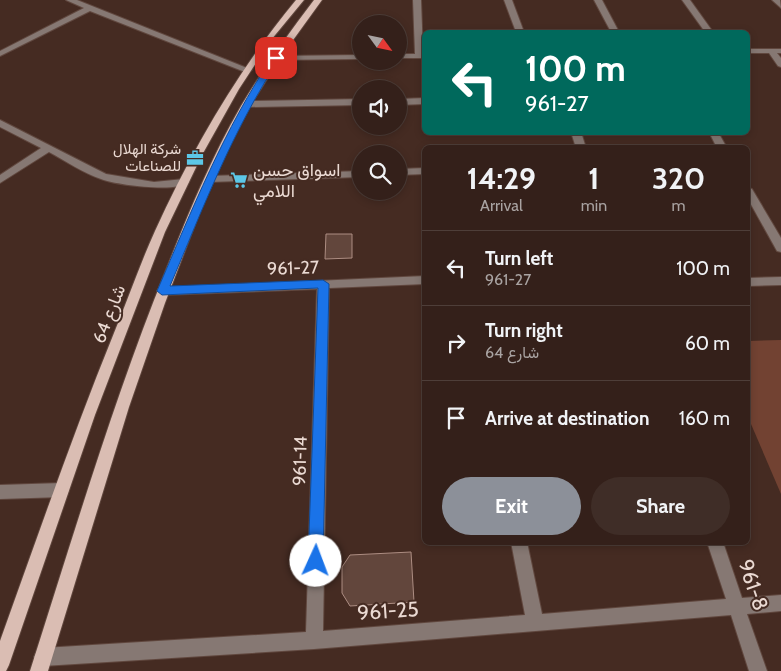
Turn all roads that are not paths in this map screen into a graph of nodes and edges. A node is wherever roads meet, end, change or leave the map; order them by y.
1 (70, 0) edge
2 (318, 0) edge
3 (418, 0) edge
4 (508, 0) edge
5 (598, 0) edge
6 (686, 0) edge
7 (776, 0) edge
8 (298, 1) edge
9 (781, 6) edge
10 (90, 8) junction
11 (519, 30) edge
12 (614, 30) edge
13 (708, 30) edge
14 (750, 51) edge
15 (771, 51) junction
16 (781, 51) edge
17 (0, 54) edge
18 (408, 56) edge
19 (422, 56) edge
20 (352, 57) edge
21 (276, 58) junction
22 (781, 64) edge
23 (248, 70) junction
24 (422, 101) edge
25 (352, 102) edge
26 (407, 102) edge
27 (247, 104) junction
28 (0, 123) edge
29 (47, 149) junction
30 (407, 172) edge
31 (422, 172) edge
32 (352, 174) edge
33 (209, 179) junction
34 (0, 180) edge
35 (184, 182) junction
36 (750, 194) edge
37 (781, 248) edge
38 (422, 280) edge
39 (750, 282) edge
40 (781, 282) edge
41 (323, 284) junction
42 (162, 291) junction
43 (62, 490) junction
44 (0, 492) edge
45 (520, 545) edge
46 (716, 545) edge
47 (781, 603) edge
48 (736, 607) junction
49 (535, 623) junction
50 (314, 640) junction
51 (41, 664) edge
52 (0, 665) edge
53 (758, 671) edge

1 - 10 street
2 - 21 main road
3 - 19 street
4 - 11 street
5 - 12 street
6 - 13 street
7 - 9 street
8 - 23 main road, شارع 64
10 - 17 street
10 - 23 street
14 - 15 street
15 - 16 street
15 - 22 street
18 - 19 street
20 - 21 street
21 - 27 main road
23 - 35 main road, شارع 64
24 - 26 street
25 - 27 street
27 - 33 main road
28 - 29 street
29 - 34 street
29 - 35 street
30 - 31 street
32 - 33 street
33 - 42 main road
35 - 43 main road, شارع 64
36 - 37 street
38 - 41 street, 961-27
39 - 40 street
41 - 42 street, 961-27
41 - 50 street, 961-14
42 - 51 main road
43 - 44 street
43 - 52 main road, شارع 64
45 - 49 street
46 - 48 street, 961-8
47 - 48 street, 961-25
48 - 49 street, 961-25
48 - 53 street, 961-8
49 - 50 street, 961-25
50 - 51 street, 961-25

